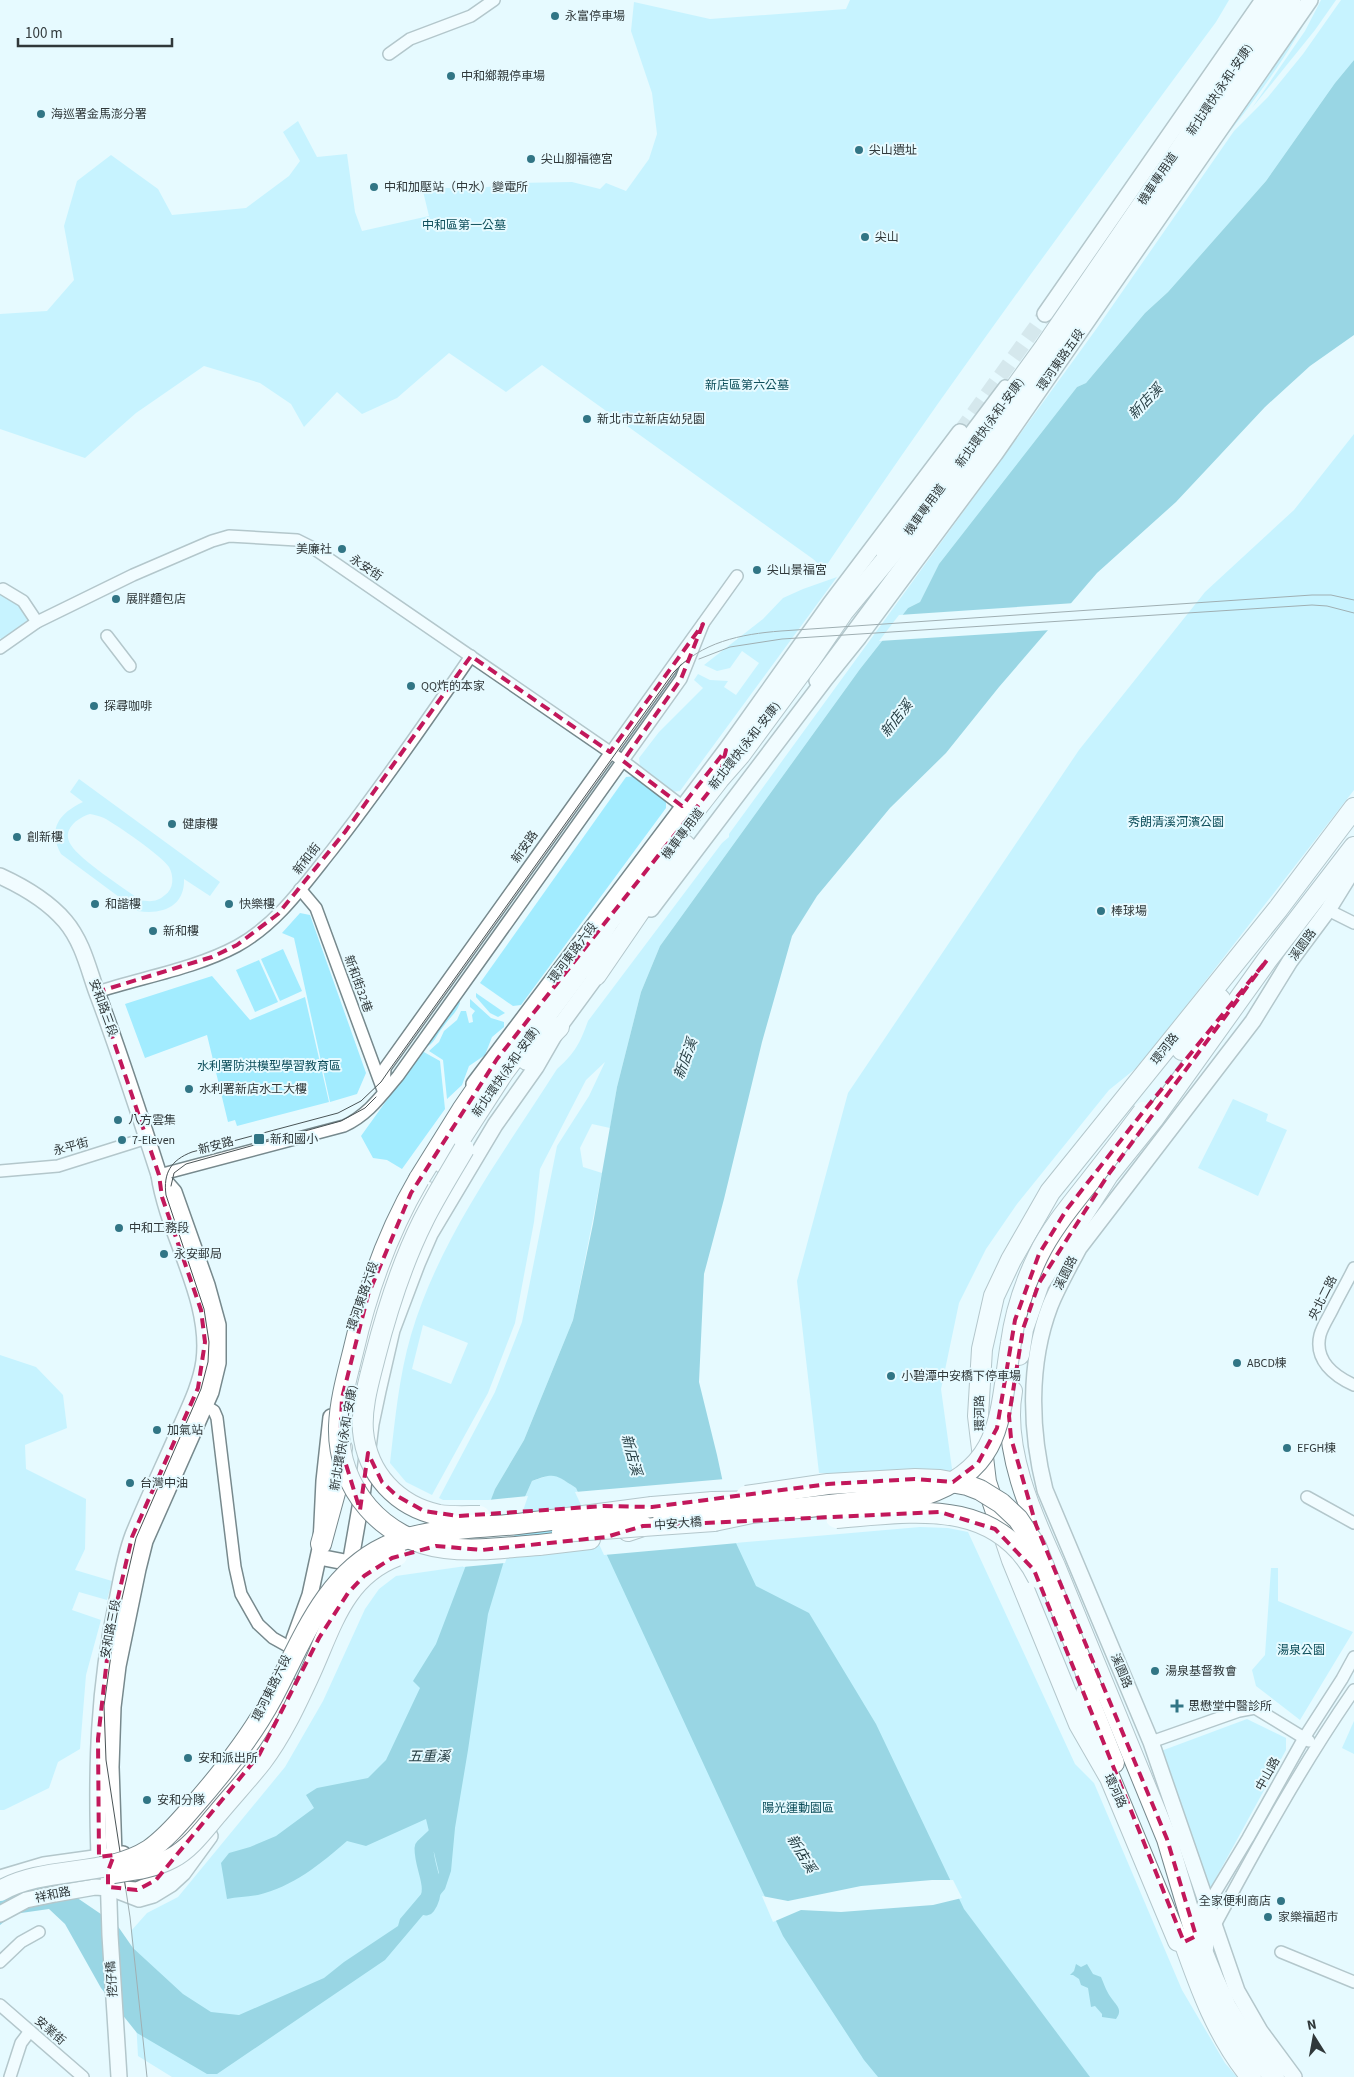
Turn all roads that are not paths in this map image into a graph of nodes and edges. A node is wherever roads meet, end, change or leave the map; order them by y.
1 (494, 0) edge
2 (1263, 0) edge
3 (1272, 0) edge
4 (1280, 0) edge
5 (1287, 0) edge
6 (1295, 0) edge
7 (1310, 0) edge
8 (389, 54) dead end
9 (1045, 314) tunnel mouth
10 (960, 432) tunnel mouth
11 (737, 576) dead end
12 (3, 589) dead end
13 (36, 622) junction
14 (703, 624) junction
15 (107, 636) dead end
16 (0, 648) edge
17 (471, 656) junction
18 (130, 666) dead end
19 (758, 706) junction
20 (726, 750) junction
21 (610, 752) junction
22 (623, 761) junction
23 (719, 779) junction
24 (682, 806) junction
25 (1354, 808) edge
26 (1354, 847) edge
27 (1354, 868) edge
28 (0, 876) edge
29 (300, 889) junction
30 (1278, 909) junction
31 (1328, 910) junction
32 (608, 922) junction
33 (1354, 923) edge
34 (1267, 960) junction
35 (596, 975) junction
36 (97, 992) junction
37 (559, 1027) junction
38 (384, 1092) junction
39 (1140, 1108) junction
40 (147, 1138) junction
41 (0, 1171) edge
42 (159, 1175) junction
43 (1354, 1268) edge
44 (1354, 1385) edge
45 (199, 1402) junction
46 (1307, 1497) dead end
47 (652, 1507) junction
48 (713, 1511) junction
49 (1354, 1523) edge
50 (643, 1526) junction
51 (320, 1551) junction
52 (350, 1563) junction
53 (331, 1606) junction
54 (291, 1648) junction
55 (1353, 1660) edge
56 (1354, 1690) edge
57 (1089, 1692) junction
58 (1080, 1724) junction
59 (1304, 1738) junction
60 (1151, 1742) junction
61 (1316, 1745) junction
62 (204, 1818) junction
63 (205, 1841) junction
64 (71, 1861) junction
65 (107, 1867) junction
66 (0, 1878) edge
67 (156, 1880) junction
68 (1180, 1885) junction
69 (76, 1890) junction
70 (0, 1891) edge
71 (0, 1900) edge
72 (109, 1902) joint
73 (1207, 1906) junction
74 (0, 1914) edge
75 (39, 1932) dead end
76 (1200, 1938) junction
77 (1281, 1952) dead end
78 (0, 1962) edge
79 (1354, 1982) edge
80 (0, 2005) edge
81 (30, 2031) junction
82 (1223, 2038) junction
83 (10, 2077) edge
84 (83, 2077) edge
85 (119, 2077) edge
86 (1251, 2077) edge
87 (1274, 2077) edge
88 (1294, 2077) edge

1 - 8 street
2 - 9 main road
3 - 19 street, 機車專用道
4 - 23 highway, 新北環快(永和-安康)
5 - 35 highway, 新北環快(永和-安康)
6 - 35 street, 機車專用道
7 - 35 main road, 環河東路五段
10 - 19 main road
11 - 14 street, 新安路
12 - 13 street
13 - 16 street, 永安街
13 - 17 street, 永安街
14 - 21 street, 新安路
14 - 22 street, 新安路
15 - 18 street
17 - 21 street, 永安街
17 - 29 street, 新和街
19 - 20 main road
20 - 23 highway
20 - 24 main road, 環河東路六段
21 - 22 street, 永安街
21 - 38 street, 新安路
22 - 24 street, 永安街
22 - 38 street, 新安路
23 - 32 highway, 新北環快(永和-安康)
24 - 51 main road, 環河東路六段
25 - 30 highway, 環河路
26 - 34 highway, 環河路
27 - 31 main road, 溪園路
28 - 36 main road, 安和路三段
29 - 36 street, 新和街
29 - 38 street, 新和街32巷
30 - 39 highway
30 - 58 highway, 環河路
31 - 33 street
31 - 60 main road, 溪園路
32 - 50 highway, bridge
32 - 51 highway, 新北環快(永和-安康)
34 - 39 highway
34 - 68 highway, 環河路
35 - 37 main road
36 - 40 main road, 安和路三段
37 - 47 highway, bridge
37 - 52 main road
38 - 42 street, 新安路
39 - 48 highway, bridge
40 - 41 street, 永平街
40 - 42 main road, 安和路三段
42 - 45 main road, 安和路三段
43 - 44 street, 央北二路
45 - 54 street
45 - 65 main road, 安和路三段
46 - 49 street
47 - 48 highway, 中安大橋
47 - 53 highway, bridge
48 - 50 highway, 中安大橋
48 - 57 highway, bridge
48 - 57 highway, bridge
50 - 53 highway, bridge
51 - 52 main road
51 - 54 main road, 環河東路六段
52 - 63 main road
53 - 62 highway
53 - 70 highway, bridge
53 - 71 highway, bridge
54 - 65 main road, 環河東路六段
55 - 59 street, 中山路
56 - 61 street
57 - 68 highway
57 - 76 highway
58 - 76 highway, 環河路
58 - 82 highway
59 - 60 street
59 - 61 street
59 - 73 street, 中山路
60 - 73 main road, 溪園路
61 - 76 street
62 - 65 highway
62 - 67 highway
63 - 65 main road
63 - 67 main road
64 - 65 main road
64 - 66 main road
64 - 69 main road
65 - 67 main road
65 - 69 main road, 祥和路
65 - 72 main road, 安和路三段
68 - 76 highway, 環河路
69 - 74 main road, 祥和路
72 - 85 main road, 挖仔橋
73 - 76 highway
75 - 78 street
76 - 82 highway, 環河路
76 - 87 highway, 環河路
76 - 88 main road
77 - 79 street
80 - 81 street, 安業街
81 - 83 street
81 - 84 street, 安業街
82 - 86 highway, 環河路

